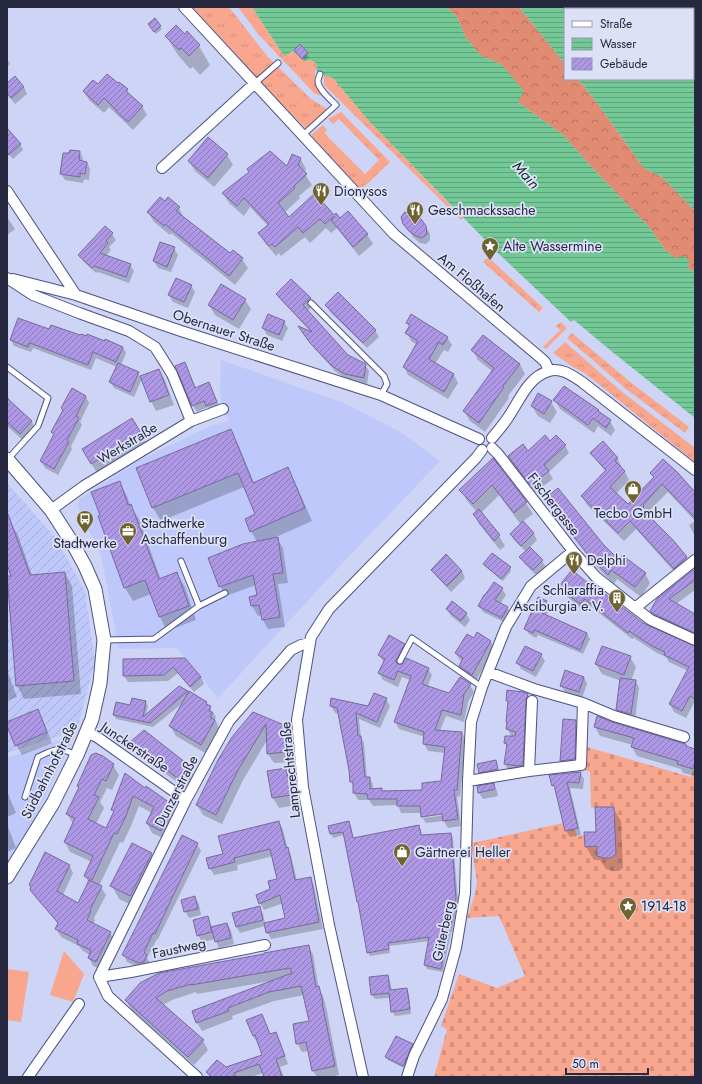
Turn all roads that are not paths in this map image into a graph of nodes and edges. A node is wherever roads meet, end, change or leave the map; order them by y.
1 (184, 7) edge
2 (278, 63) dead end
3 (320, 74) dead end
4 (254, 84) junction
5 (303, 135) junction
6 (162, 168) dead end
7 (7, 191) edge
8 (7, 278) edge
9 (76, 295) junction
10 (311, 303) dead end
11 (7, 367) edge
12 (549, 370) junction
13 (381, 395) junction
14 (223, 409) dead end
15 (191, 421) junction
16 (492, 438) junction
17 (479, 439) junction
18 (487, 450) junction
19 (7, 459) edge
20 (695, 470) edge
21 (51, 510) junction
22 (573, 551) junction
23 (695, 560) edge
24 (181, 561) dead end
25 (224, 593) dead end
26 (199, 606) junction
27 (635, 608) junction
28 (104, 640) junction
29 (695, 640) edge
30 (310, 643) junction
31 (400, 662) dead end
32 (488, 672) junction
33 (482, 687) junction
34 (532, 701) dead end
35 (583, 703) junction
36 (86, 732) junction
37 (684, 736) dead end
38 (77, 755) junction
39 (529, 771) junction
40 (468, 781) junction
41 (25, 797) dead end
42 (186, 800) junction
43 (7, 877) edge
44 (265, 945) dead end
45 (99, 977) junction
46 (79, 1004) dead end
47 (28, 1077) edge
48 (197, 1077) edge
49 (362, 1077) edge
50 (407, 1077) edge

1 - 4 street, Am Floßhafen
2 - 4 lane
3 - 5 lane
4 - 5 street, Am Floßhafen
4 - 6 street
5 - 12 street, Am Floßhafen
7 - 9 street
8 - 9 street, Obernauer Straße
8 - 15 street
9 - 13 street, Obernauer Straße
10 - 13 lane
11 - 19 lane
12 - 16 street
12 - 20 street
13 - 17 street, Obernauer Straße
14 - 15 street, Werkstraße
15 - 21 street, Werkstraße
16 - 17 street
16 - 18 street
17 - 18 street
18 - 22 street, Fischergasse
18 - 30 street, Lamprechtstraße
19 - 21 street, Südbahnhofstraße
21 - 28 street, Südbahnhofstraße
22 - 27 street, Fischergasse
22 - 32 street, Güterberg
23 - 27 street
24 - 26 lane
25 - 26 lane
26 - 28 lane
27 - 29 street, Fischergasse
28 - 36 street, Südbahnhofstraße
30 - 42 street, Dunzerstraße
30 - 49 street, Lamprechtstraße
31 - 33 lane
32 - 33 street, Güterberg
32 - 35 street
33 - 40 street, Güterberg
34 - 39 street
35 - 37 street
35 - 39 street
36 - 38 street, Südbahnhofstraße
36 - 42 street, Junckerstraße
38 - 41 lane
38 - 43 street, Südbahnhofstraße
39 - 40 street
40 - 50 street, Güterberg
42 - 45 street, Dunzerstraße
44 - 45 street, Faustweg
45 - 48 street
46 - 47 street

